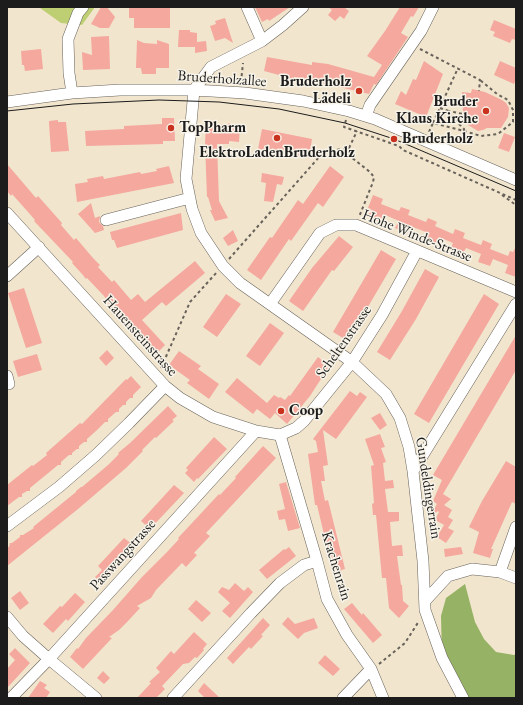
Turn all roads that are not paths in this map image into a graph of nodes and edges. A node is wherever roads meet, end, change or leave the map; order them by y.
1 (83, 7) edge
2 (247, 7) edge
3 (303, 7) edge
4 (433, 7) edge
5 (262, 41) junction
6 (194, 90) junction
7 (72, 93) junction
8 (7, 102) edge
9 (366, 116) junction
10 (516, 180) edge
11 (190, 198) junction
12 (7, 213) edge
13 (106, 220) dead end
14 (39, 247) junction
15 (417, 251) junction
16 (7, 276) edge
17 (516, 292) edge
18 (270, 304) junction
19 (516, 304) edge
20 (352, 362) junction
21 (165, 386) junction
22 (256, 431) junction
23 (280, 435) junction
24 (413, 471) junction
25 (7, 526) edge
26 (516, 527) edge
27 (318, 561) junction
28 (500, 572) junction
29 (516, 578) edge
30 (425, 606) junction
31 (7, 617) edge
32 (49, 659) junction
33 (371, 669) junction
34 (11, 698) edge
35 (96, 698) edge
36 (173, 698) edge
37 (342, 698) edge
38 (383, 698) edge
39 (464, 698) edge

1 - 7 street
2 - 5 street
3 - 5 street
4 - 9 street
5 - 6 street
6 - 7 street, Bruderholzallee
6 - 9 street, Bruderholzallee
6 - 11 street, Gundeldingerrain
7 - 8 street, Bruderholzallee
9 - 10 street, Bruderholzallee
11 - 13 street
11 - 18 street, Gundeldingerrain
12 - 14 street, Hauensteinstrasse
14 - 16 street
14 - 21 street, Hauensteinstrasse
15 - 17 street, Hohe Winde-Strasse
15 - 18 street, Hohe Winde-Strasse
15 - 20 street, Scheltenstrasse
18 - 20 street, Gundeldingerrain
19 - 24 street
20 - 23 street, Scheltenstrasse
20 - 24 street, Gundeldingerrain
21 - 22 street, Hauensteinstrasse
21 - 25 street
22 - 23 street, Hauensteinstrasse
22 - 32 street, Passwangstrasse
23 - 27 street, Krachenrain
24 - 30 street, Gundeldingerrain
26 - 28 street
27 - 33 street, Krachenrain
27 - 36 street
28 - 29 street
28 - 30 street
30 - 39 street, Gundeldingerrain
31 - 32 street
32 - 34 street, Passwangstrasse
32 - 35 street
33 - 37 street
33 - 38 street, Krachenrain

